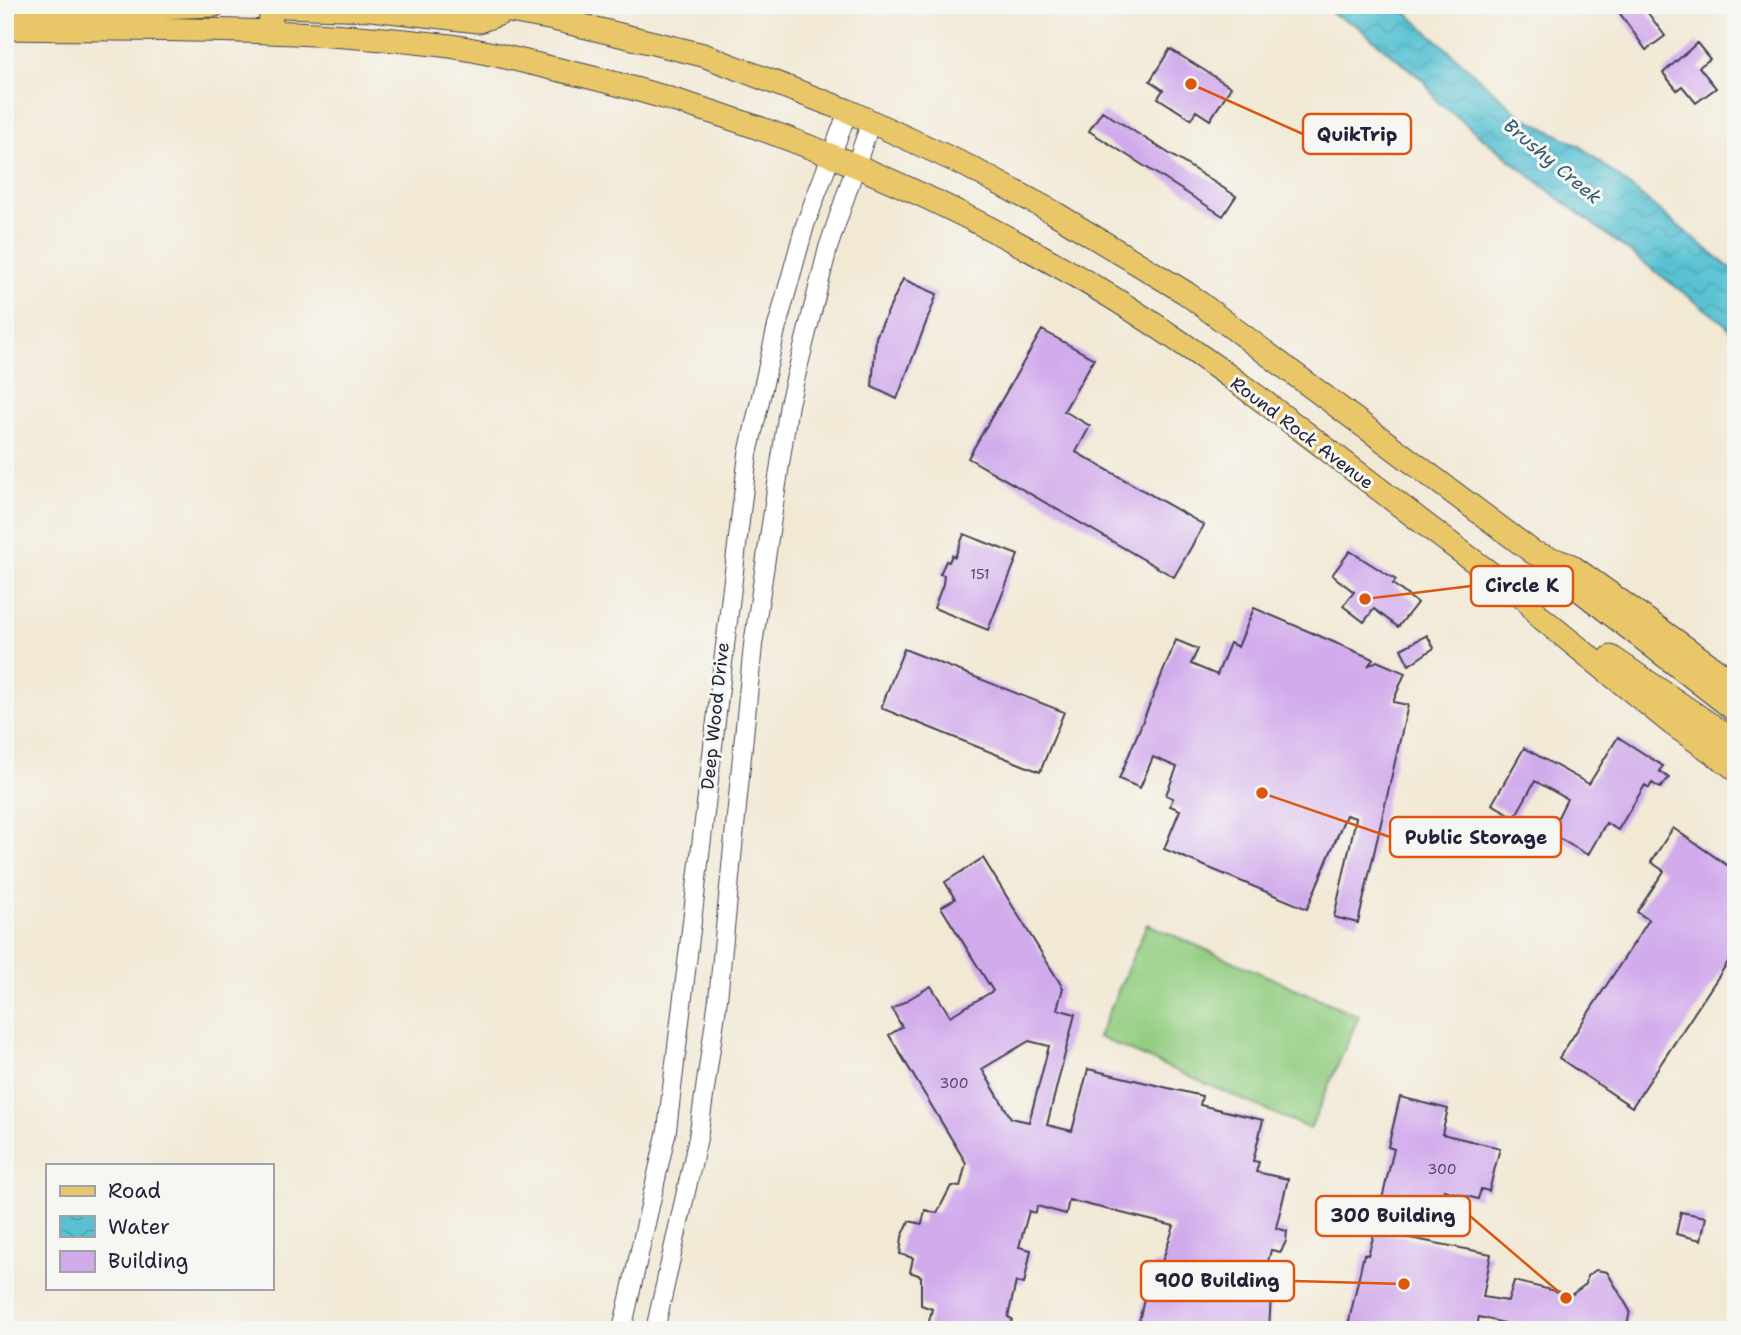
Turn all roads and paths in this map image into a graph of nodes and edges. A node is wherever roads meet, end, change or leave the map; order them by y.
1 (215, 5) edge
2 (476, 5) edge
3 (508, 10) junction
4 (5, 12) edge
5 (5, 28) edge
6 (270, 32) junction
7 (848, 111) junction
8 (871, 121) junction
9 (831, 154) junction
10 (856, 164) junction
11 (1534, 553) junction
12 (1527, 600) junction
13 (1736, 684) edge
14 (1736, 711) edge
15 (1736, 742) edge
16 (1736, 769) edge
17 (622, 1330) edge
18 (654, 1330) edge

1 - 4 main road
2 - 3 main road
3 - 6 main road
3 - 7 main road
5 - 6 main road, Round Rock Avenue
6 - 9 main road, Round Rock Avenue
7 - 8 main road
7 - 9 street, Deep Wood Drive
8 - 10 street, Deep Wood Drive
8 - 11 main road
9 - 10 main road, Round Rock Avenue
9 - 17 street, Deep Wood Drive
10 - 12 main road, Round Rock Avenue
10 - 18 street, Deep Wood Drive
11 - 13 main road
11 - 14 main road
12 - 15 main road
12 - 16 main road, Round Rock Avenue

